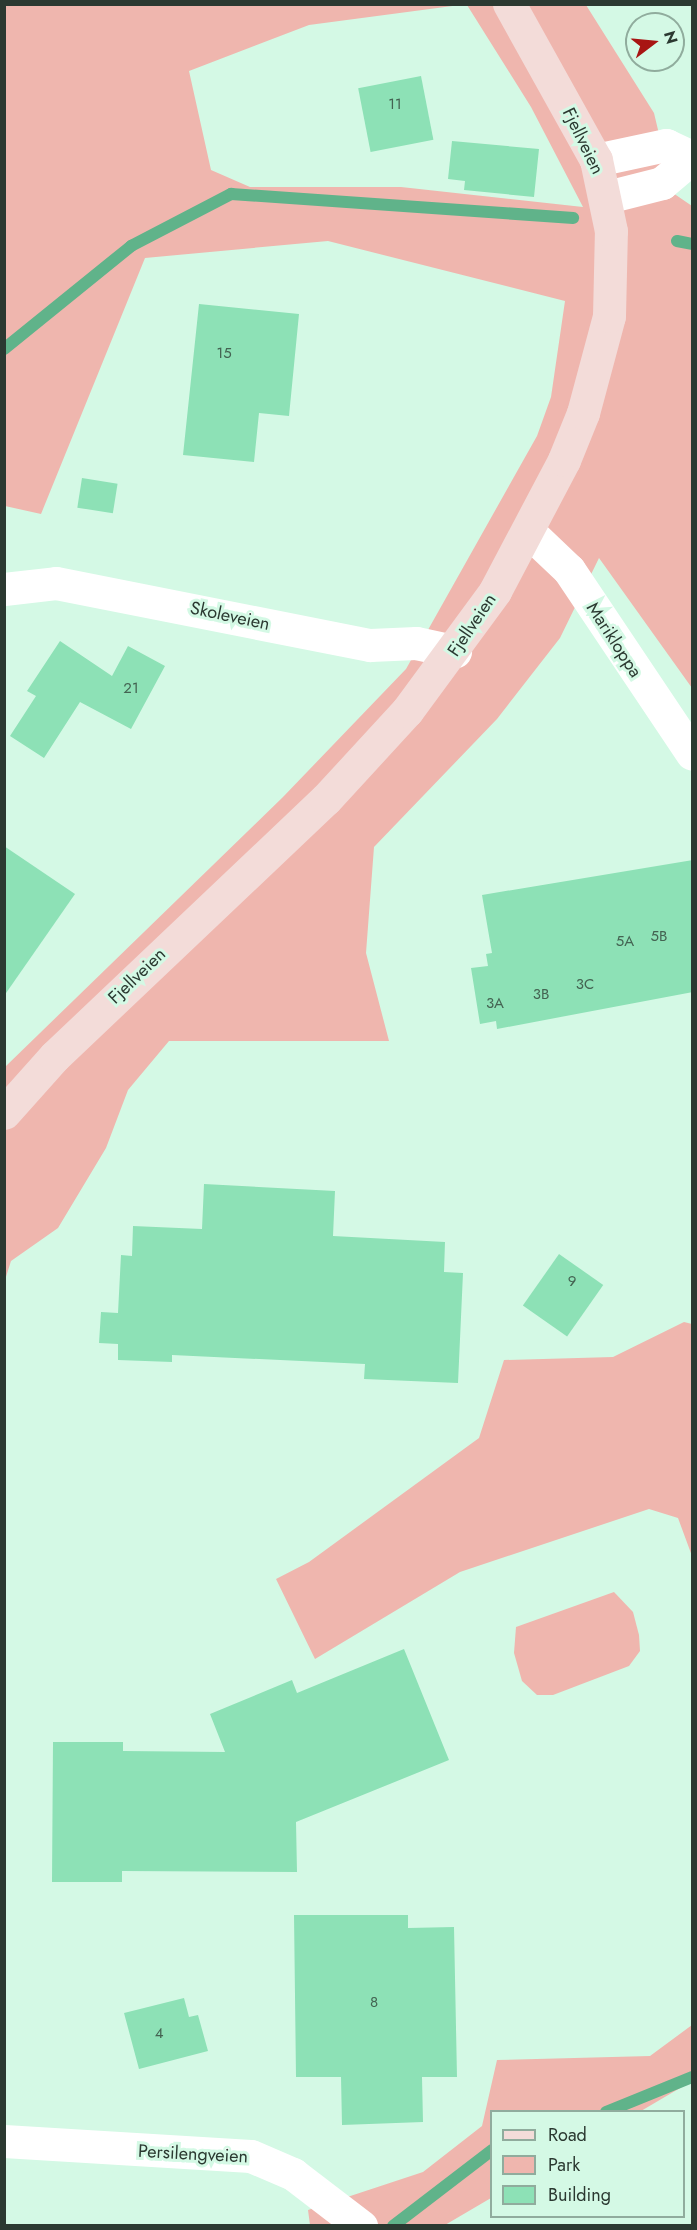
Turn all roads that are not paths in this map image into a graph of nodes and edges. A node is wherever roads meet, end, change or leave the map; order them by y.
1 (509, 4) edge
2 (693, 157) edge
3 (596, 159) junction
4 (607, 197) junction
5 (529, 532) junction
6 (4, 589) edge
7 (455, 651) junction
8 (693, 754) edge
9 (4, 1113) edge
10 (4, 2141) edge
11 (362, 2226) edge

1 - 3 main road, Fjellveien
2 - 3 street
2 - 4 street
3 - 4 main road, Fjellveien
4 - 5 main road, Fjellveien
5 - 7 main road, Fjellveien
5 - 8 street, Marikloppa
6 - 7 street, Skoleveien
7 - 9 main road, Fjellveien
10 - 11 street, Persilengveien

